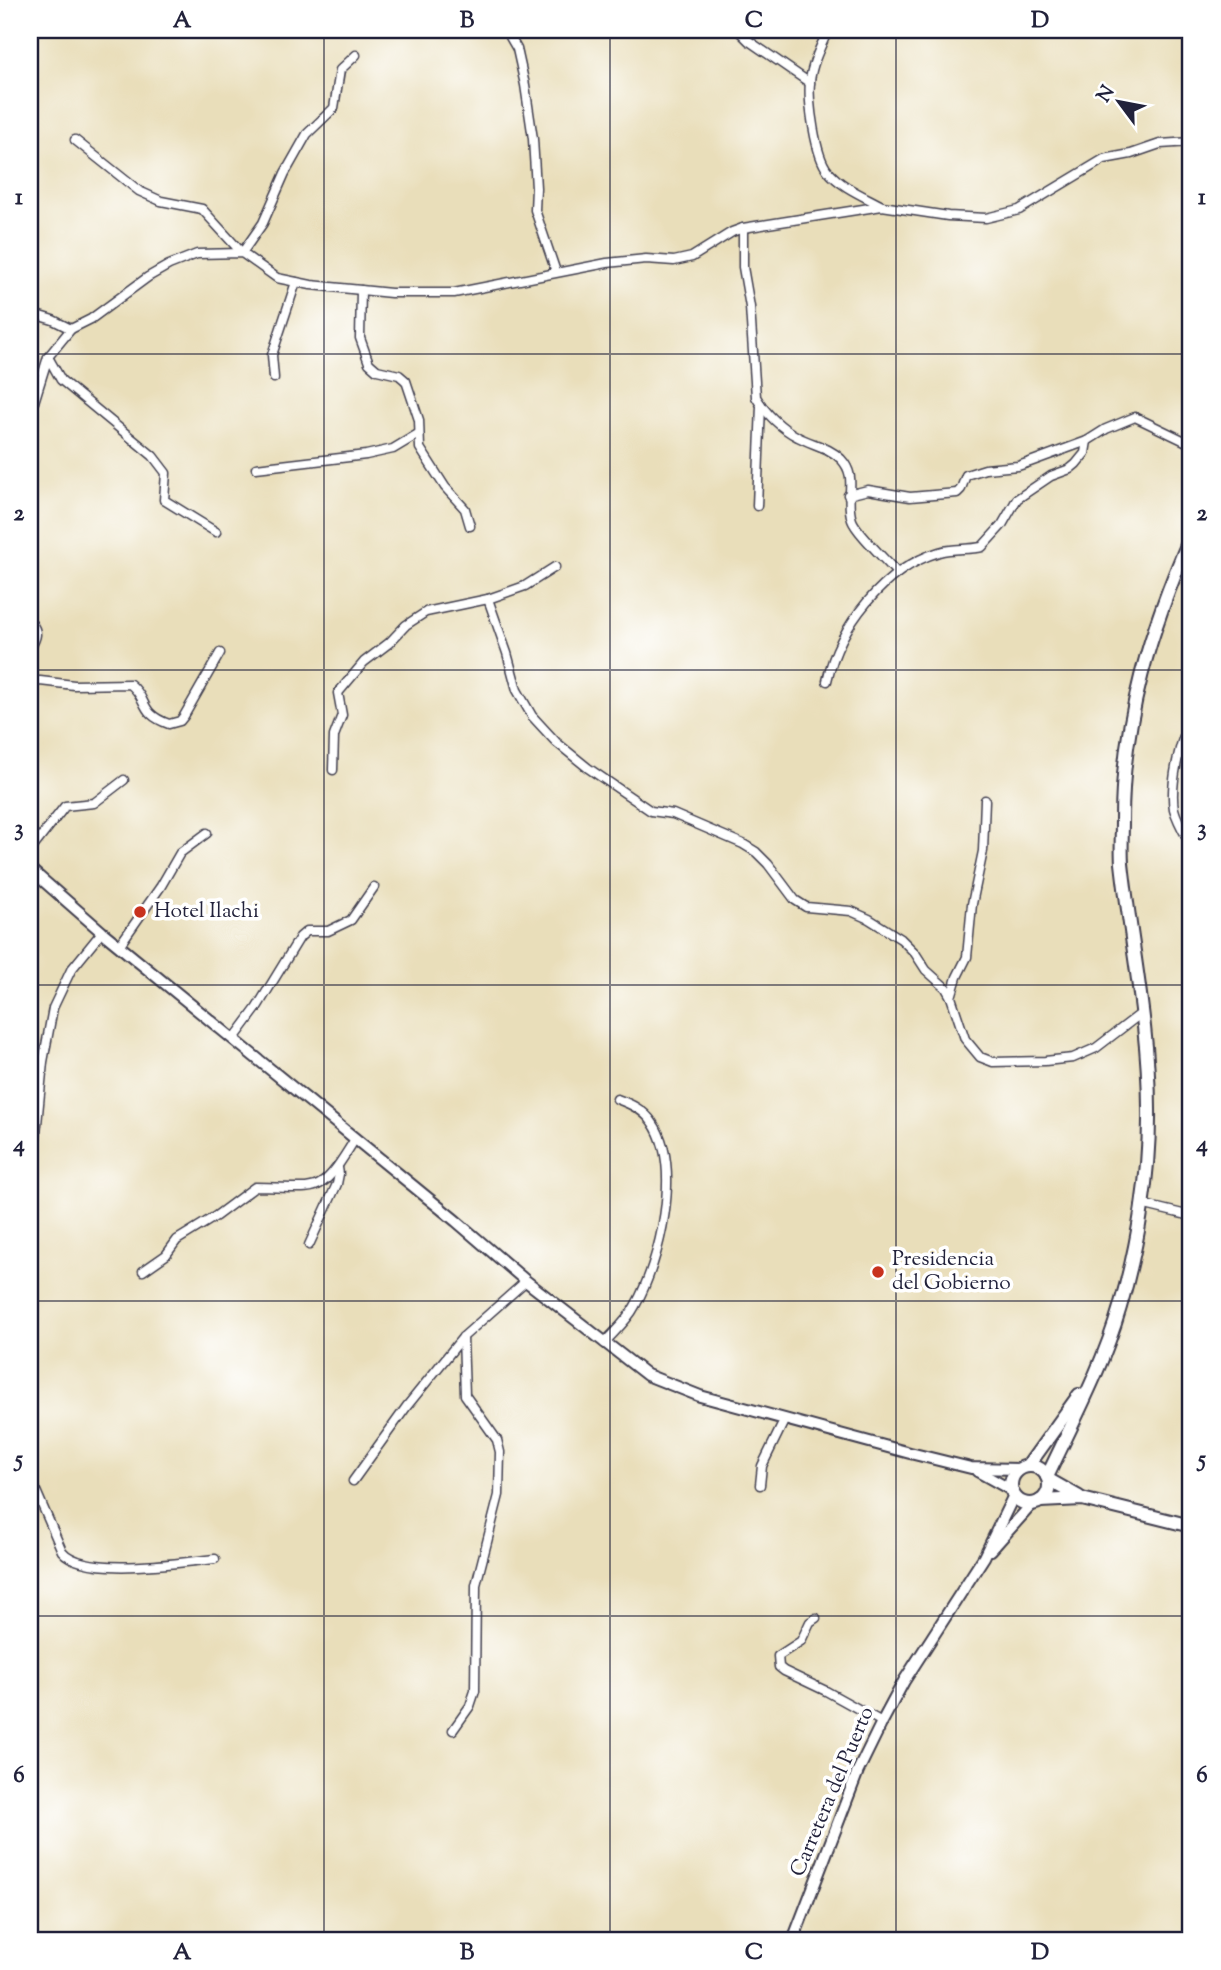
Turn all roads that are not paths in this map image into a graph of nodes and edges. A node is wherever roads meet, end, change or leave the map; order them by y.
1 (506, 30) edge
2 (738, 30) edge
3 (828, 30) edge
4 (356, 55) dead end
5 (810, 83) junction
6 (75, 139) dead end
7 (1191, 142) edge
8 (883, 206) junction
9 (743, 228) junction
10 (242, 253) junction
11 (556, 272) junction
12 (296, 282) junction
13 (361, 290) junction
14 (30, 313) edge
15 (71, 330) junction
16 (48, 357) junction
17 (274, 378) dead end
18 (761, 405) junction
19 (30, 415) edge
20 (418, 434) junction
21 (1087, 441) junction
22 (1191, 444) edge
23 (256, 468) dead end
24 (848, 495) junction
25 (757, 506) dead end
26 (470, 526) dead end
27 (216, 532) dead end
28 (1191, 536) edge
29 (1188, 551) edge
30 (555, 567) dead end
31 (897, 573) junction
32 (488, 599) junction
33 (30, 621) edge
34 (30, 649) edge
35 (220, 653) dead end
36 (827, 681) dead end
37 (30, 682) edge
38 (1191, 722) edge
39 (333, 770) dead end
40 (124, 780) dead end
41 (985, 800) dead end
42 (207, 833) dead end
43 (1191, 845) edge
44 (30, 851) edge
45 (30, 869) edge
46 (374, 887) dead end
47 (102, 932) junction
48 (119, 946) junction
49 (951, 996) junction
50 (1143, 1012) junction
51 (233, 1040) junction
52 (617, 1098) dead end
53 (355, 1139) junction
54 (338, 1168) junction
55 (30, 1197) edge
56 (1142, 1204) junction
57 (1191, 1216) edge
58 (309, 1245) dead end
59 (144, 1271) dead end
60 (526, 1281) junction
61 (463, 1337) junction
62 (604, 1343) junction
63 (1093, 1375) junction
64 (785, 1419) junction
65 (1024, 1467) junction
66 (971, 1468) junction
67 (30, 1478) edge
68 (1048, 1479) junction
69 (354, 1481) dead end
70 (760, 1485) dead end
71 (1013, 1493) junction
72 (1082, 1499) junction
73 (1036, 1502) junction
74 (1191, 1526) edge
75 (984, 1557) junction
76 (215, 1559) dead end
77 (816, 1618) dead end
78 (882, 1722) junction
79 (453, 1730) dead end
80 (793, 1940) edge

1 - 11 street
2 - 5 street
3 - 5 street
4 - 10 street
5 - 8 street
6 - 10 street
7 - 8 street
8 - 9 street
9 - 11 street
9 - 18 street
10 - 12 street
10 - 15 street
11 - 13 street
12 - 13 street
12 - 17 street
13 - 20 street
14 - 15 street
15 - 16 street
16 - 19 street
16 - 27 street
18 - 24 street
18 - 25 street
20 - 23 street
20 - 26 street
21 - 22 street
21 - 24 street
21 - 31 street
24 - 31 street
28 - 29 main road
29 - 50 main road
30 - 32 street
31 - 36 street
32 - 39 street
32 - 49 street
33 - 34 street
35 - 37 street
38 - 43 street
40 - 44 street
41 - 49 street
42 - 48 street
45 - 47 main road
46 - 51 street
47 - 48 main road
47 - 55 street
48 - 51 main road
49 - 50 street
50 - 56 main road
51 - 53 main road
52 - 62 street
53 - 54 street
53 - 60 main road
54 - 58 street
54 - 59 street
56 - 57 street
56 - 63 main road
60 - 61 street
60 - 62 main road
61 - 69 street
61 - 79 street
62 - 64 main road
63 - 65 main road
63 - 68 main road
64 - 66 main road
64 - 70 street
65 - 66 main road
65 - 68 main road
65 - 71 main road
66 - 71 main road
67 - 76 street
68 - 72 main road
68 - 73 main road
71 - 73 main road
71 - 75 main road, Carretera del Puerto
72 - 73 main road
72 - 74 main road
73 - 75 main road, Carretera del Puerto
75 - 78 main road, Carretera del Puerto
77 - 78 street
78 - 80 main road, Carretera del Puerto

